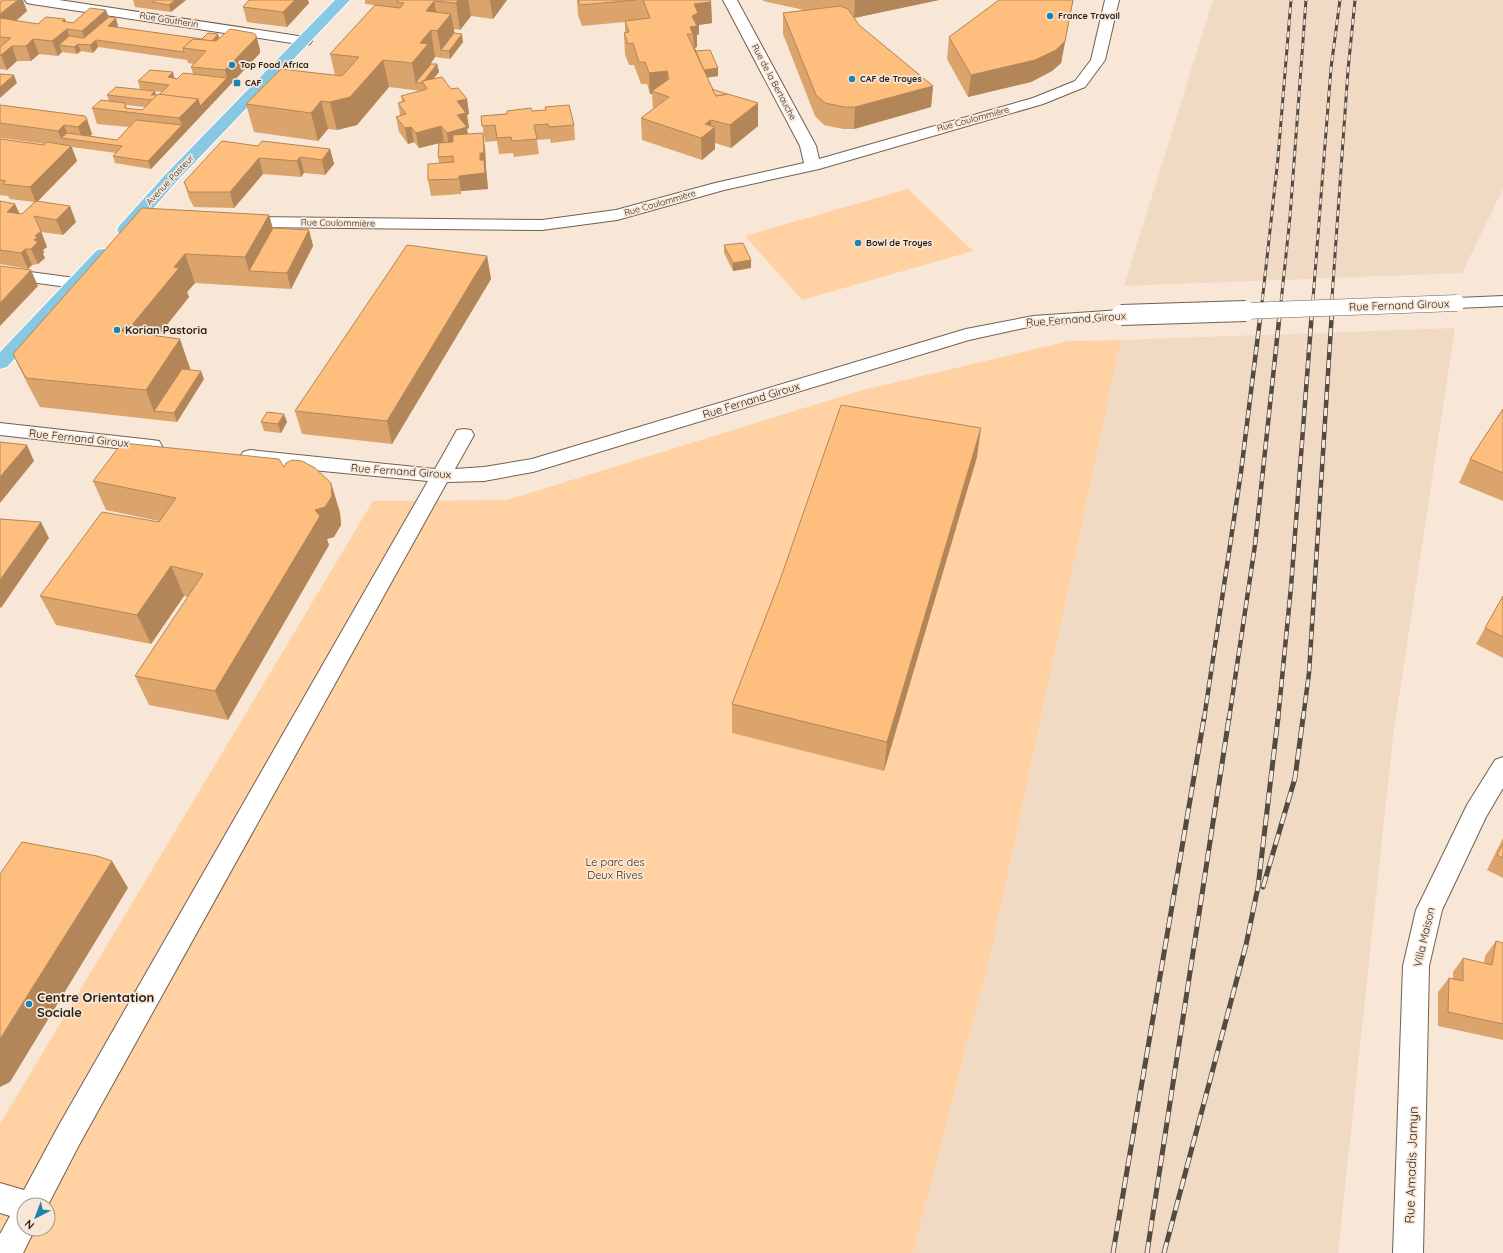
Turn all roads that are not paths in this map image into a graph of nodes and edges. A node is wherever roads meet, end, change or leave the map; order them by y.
1 (32, 0) edge
2 (343, 0) edge
3 (730, 0) edge
4 (1112, 0) edge
5 (305, 41) junction
6 (812, 166) junction
7 (134, 220) junction
8 (156, 220) edge
9 (226, 221) edge
10 (0, 272) edge
11 (75, 283) junction
12 (1503, 301) edge
13 (0, 363) edge
14 (0, 429) edge
15 (464, 435) dead end
16 (166, 448) edge
17 (228, 454) edge
18 (441, 476) junction
19 (1503, 767) edge
20 (1414, 1077) joint
21 (36, 1197) edge
22 (0, 1198) edge
23 (16, 1202) edge
24 (16, 1235) edge
25 (6, 1253) edge
26 (1408, 1253) edge

1 - 5 street, Rue Gautherin
2 - 5 main road, Avenue Pasteur
3 - 6 street, Rue de la Bertauche
4 - 6 street, Rue Coulommière
5 - 7 main road, Avenue Pasteur
6 - 9 street, Rue Coulommière
7 - 8 street
7 - 11 main road, Avenue Pasteur
10 - 11 street
11 - 13 main road, Avenue Pasteur
12 - 18 street, Rue Fernand Giroux, bridge
14 - 16 street, Rue Fernand Giroux
15 - 18 street
17 - 18 street, Rue Fernand Giroux
18 - 21 street
19 - 20 street, Villa Maison
20 - 26 street, Rue Amadis Jamyn
22 - 23 street
24 - 25 street

